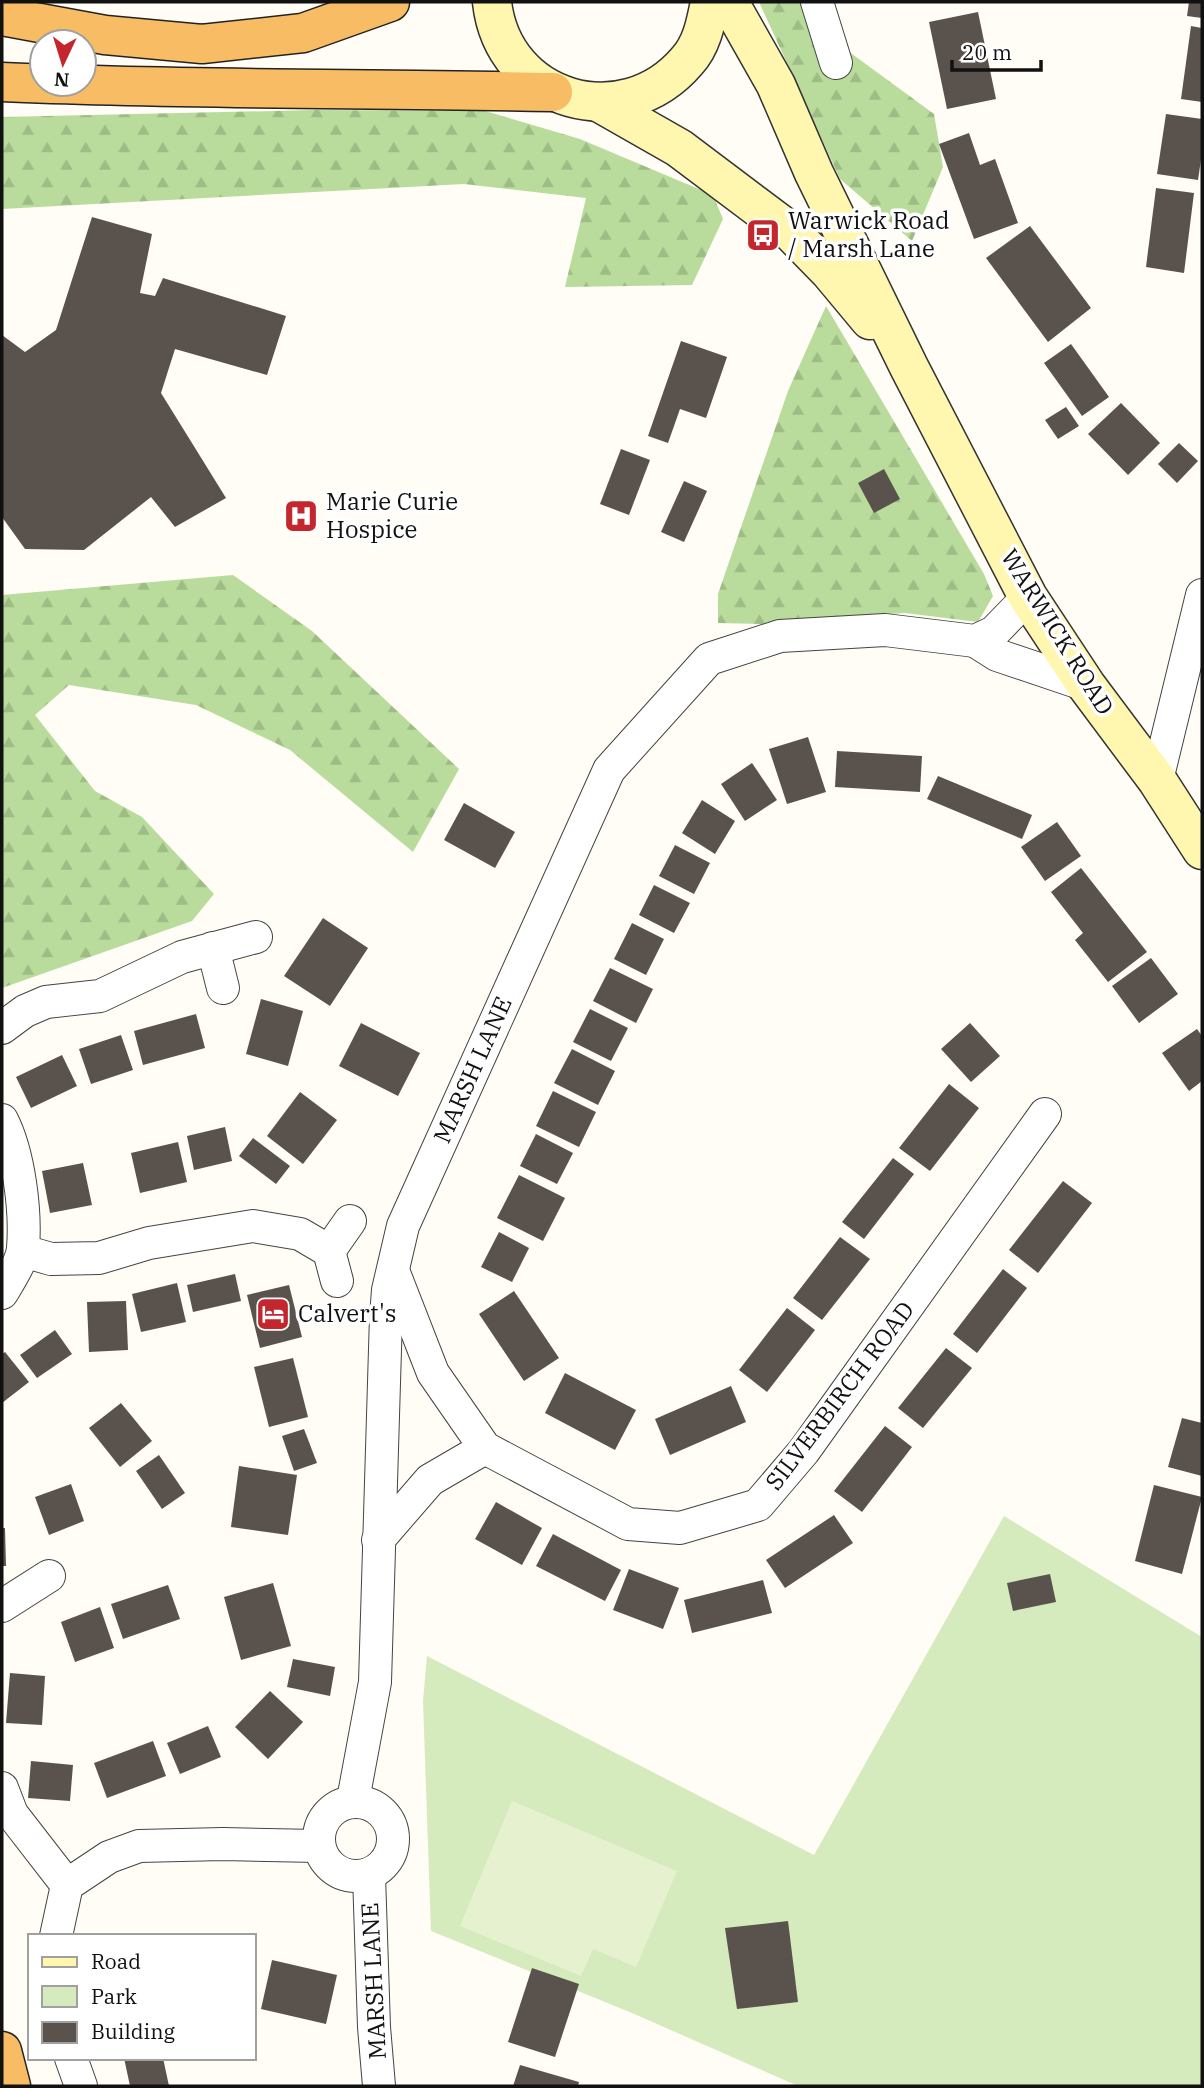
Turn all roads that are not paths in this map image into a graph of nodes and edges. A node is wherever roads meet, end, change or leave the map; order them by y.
1 (390, 2) edge
2 (492, 2) edge
3 (710, 2) edge
4 (729, 2) edge
5 (817, 2) edge
6 (2, 16) edge
7 (836, 63) dead end
8 (2, 82) edge
9 (553, 92) junction
10 (600, 103) junction
11 (909, 368) junction
12 (1202, 595) edge
13 (1028, 597) junction
14 (975, 641) junction
15 (1086, 685) junction
16 (1157, 780) junction
17 (1202, 850) edge
18 (256, 937) dead end
19 (213, 948) junction
20 (223, 988) dead end
21 (2, 1027) edge
22 (1045, 1114) dead end
23 (2, 1120) edge
24 (350, 1221) dead end
25 (23, 1251) junction
26 (329, 1251) junction
27 (393, 1271) junction
28 (337, 1280) dead end
29 (2, 1293) edge
30 (485, 1448) junction
31 (378, 1540) junction
32 (49, 1576) dead end
33 (2, 1606) edge
34 (2, 1788) edge
35 (353, 1800) junction
36 (318, 1846) junction
37 (369, 1875) junction
38 (67, 1885) junction
39 (56, 1934) edge
40 (2, 2051) edge
41 (72, 2060) edge
42 (11, 2086) edge
43 (80, 2086) edge
44 (379, 2086) edge

1 - 6 highway
2 - 9 main road
3 - 10 main road
4 - 11 main road, WARWICK ROAD
5 - 7 street
8 - 9 highway
9 - 10 main road
10 - 11 main road, WARWICK ROAD
11 - 13 main road, WARWICK ROAD
12 - 16 street
13 - 14 street
13 - 15 main road, WARWICK ROAD
14 - 15 street, MARSH LANE
14 - 27 street, MARSH LANE
15 - 16 main road, WARWICK ROAD
16 - 17 main road, WARWICK ROAD
18 - 19 street
19 - 20 street
19 - 21 street
22 - 30 street, SILVERBIRCH ROAD
23 - 25 street
24 - 26 street
25 - 26 street
25 - 29 street
26 - 28 street
27 - 30 street, SILVERBIRCH ROAD
27 - 31 street, MARSH LANE
30 - 31 street
31 - 35 street, MARSH LANE
32 - 33 street
34 - 38 street
35 - 36 street
35 - 37 street
36 - 37 street
36 - 38 street
37 - 44 street, MARSH LANE
38 - 39 street
40 - 42 highway
41 - 43 street

